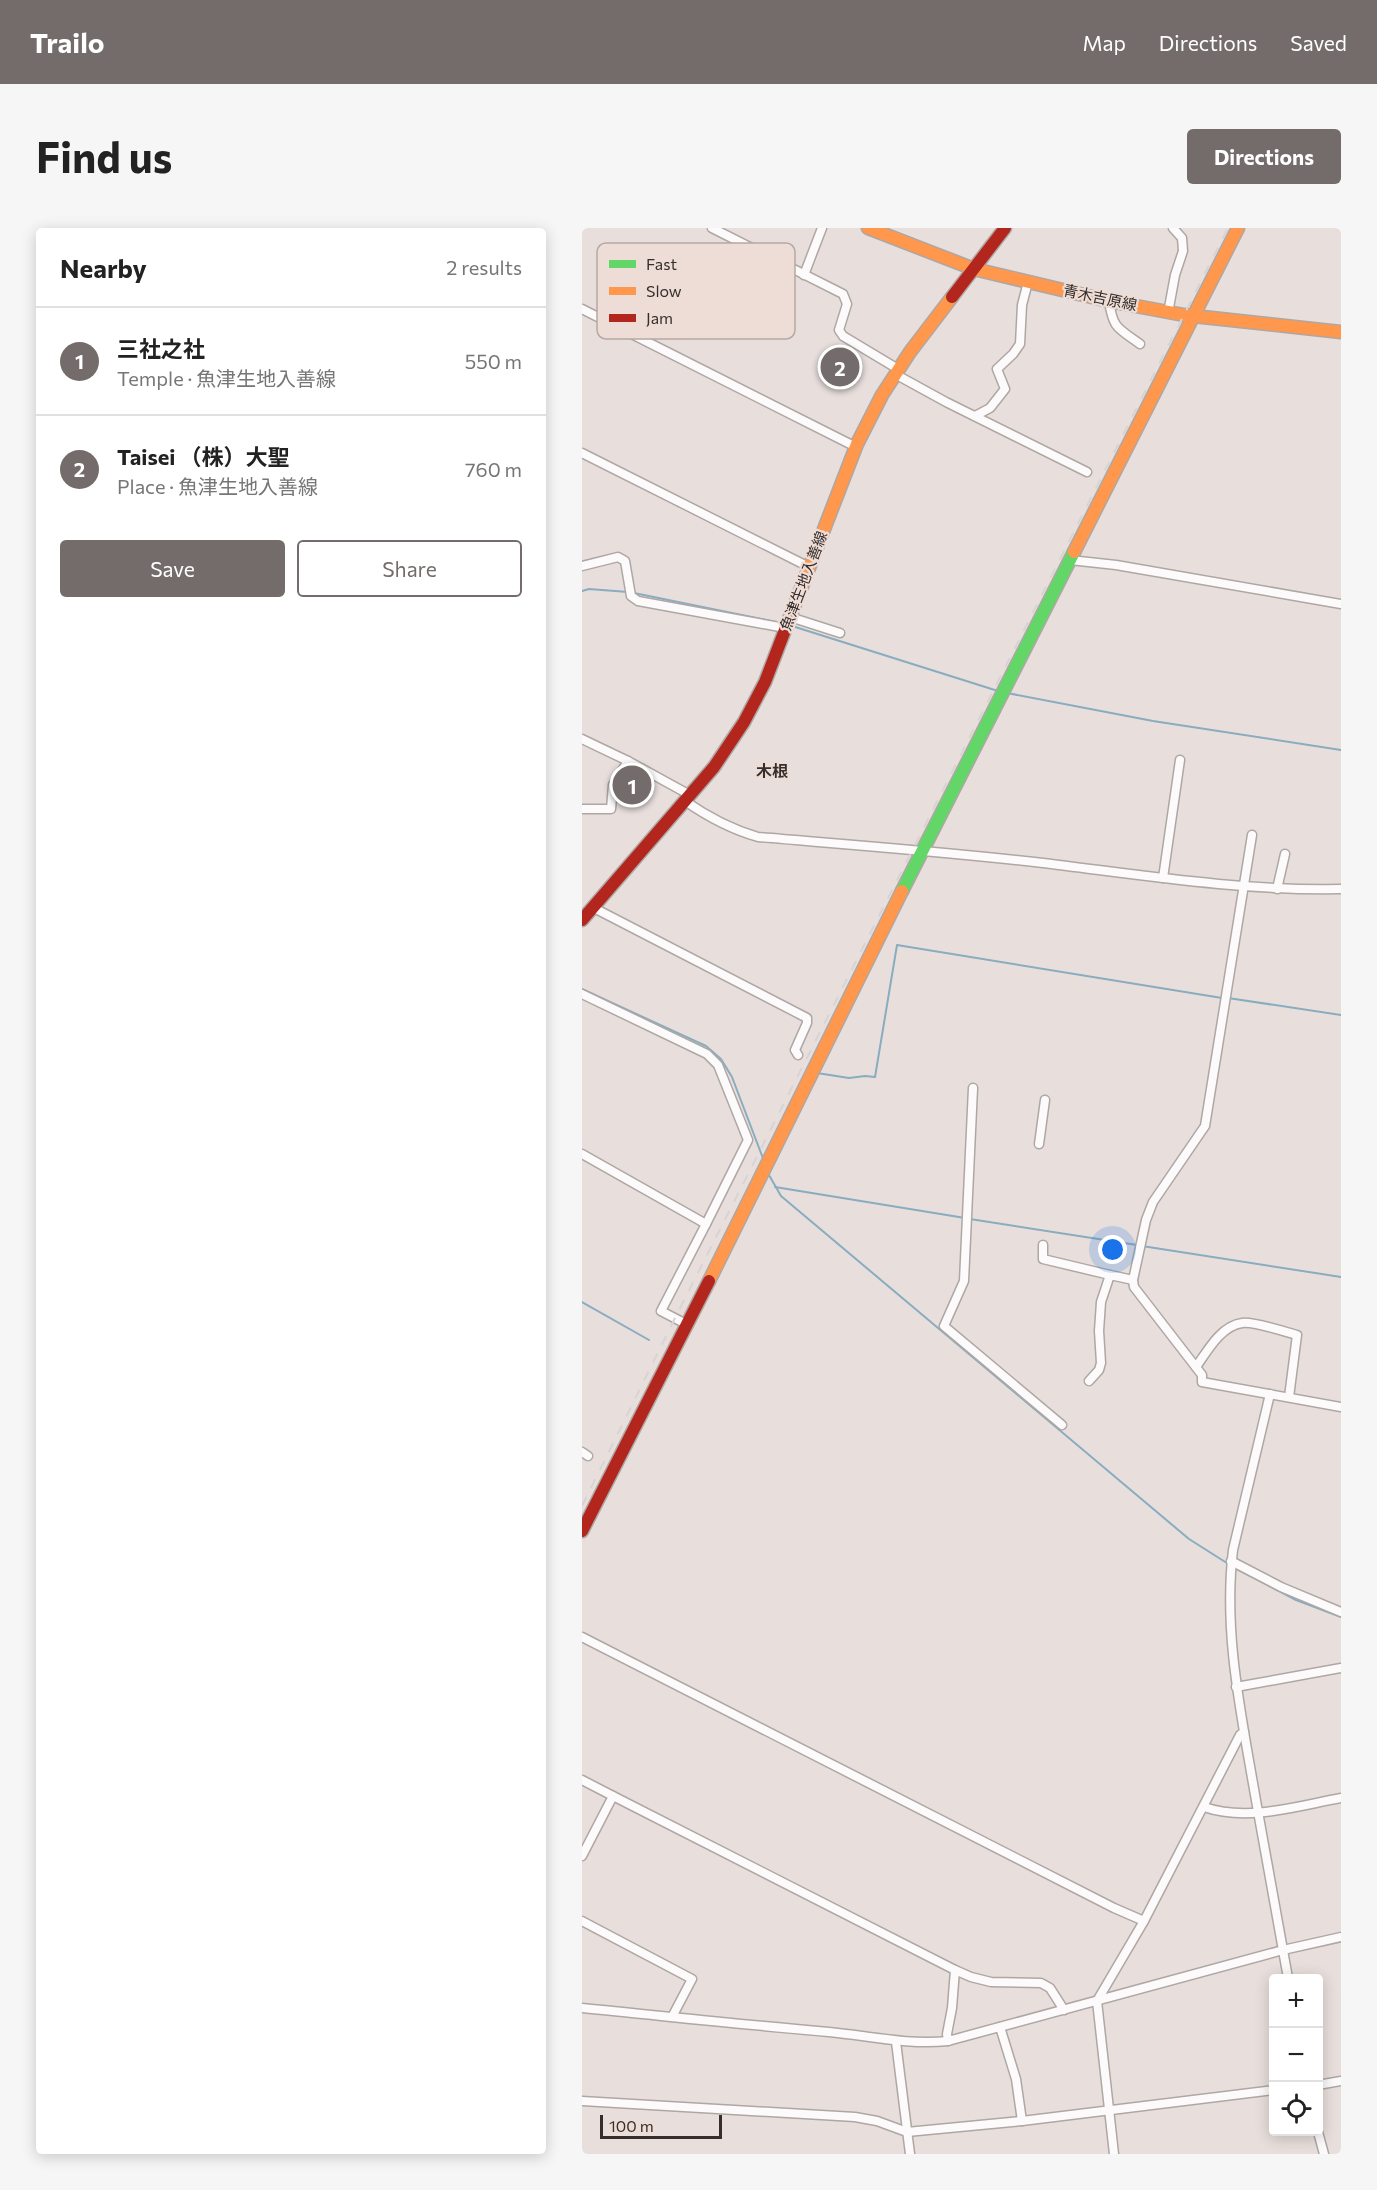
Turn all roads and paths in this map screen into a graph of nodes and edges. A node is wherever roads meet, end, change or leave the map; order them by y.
1 (712, 228) edge
2 (822, 228) edge
3 (1005, 228) edge
4 (1173, 228) edge
5 (1238, 228) edge
6 (874, 229) edge
7 (741, 243) edge
8 (974, 269) junction
9 (795, 270) edge
10 (804, 275) junction
11 (1028, 282) junction
12 (1109, 301) junction
13 (582, 309) edge
14 (1168, 313) junction
15 (1194, 316) junction
16 (597, 317) edge
17 (1341, 332) edge
18 (641, 339) edge
19 (1140, 344) dead end
20 (897, 371) junction
21 (975, 416) junction
22 (855, 447) junction
23 (582, 453) edge
24 (1087, 472) dead end
25 (1070, 560) junction
26 (582, 566) edge
27 (809, 567) junction
28 (1341, 604) edge
29 (788, 623) junction
30 (840, 633) dead end
31 (582, 739) edge
32 (1180, 760) dead end
33 (628, 761) junction
34 (687, 798) junction
35 (582, 809) edge
36 (1252, 835) dead end
37 (922, 850) junction
38 (1285, 854) dead end
39 (1163, 878) junction
40 (1245, 887) junction
41 (1277, 889) junction
42 (1341, 889) edge
43 (592, 907) junction
44 (582, 920) edge
45 (582, 994) edge
46 (798, 1055) dead end
47 (973, 1088) dead end
48 (1045, 1100) dead end
49 (1039, 1144) dead end
50 (582, 1154) edge
51 (706, 1224) junction
52 (1042, 1245) dead end
53 (1110, 1275) junction
54 (1134, 1280) junction
55 (686, 1324) junction
56 (1196, 1367) junction
57 (1089, 1381) dead end
58 (1270, 1394) junction
59 (1289, 1397) junction
60 (1341, 1407) edge
61 (1062, 1425) dead end
62 (582, 1531) edge
63 (1232, 1561) junction
64 (1341, 1612) edge
65 (582, 1637) edge
66 (1341, 1668) edge
67 (1236, 1687) junction
68 (1244, 1732) junction
69 (582, 1780) edge
70 (613, 1796) junction
71 (1341, 1798) edge
72 (1204, 1807) junction
73 (1258, 1814) junction
74 (582, 1856) edge
75 (582, 1921) edge
76 (1144, 1921) junction
77 (1341, 1938) edge
78 (1283, 1950) junction
79 (955, 1970) junction
80 (1287, 1974) edge
81 (1097, 2001) junction
82 (582, 2008) edge
83 (1064, 2010) junction
84 (672, 2017) junction
85 (1000, 2027) junction
86 (948, 2041) junction
87 (896, 2042) junction
88 (1341, 2082) edge
89 (1323, 2084) edge
90 (1269, 2091) edge
91 (582, 2101) edge
92 (1109, 2111) junction
93 (1022, 2121) junction
94 (907, 2132) junction
95 (1319, 2136) edge
96 (910, 2154) edge
97 (1114, 2154) edge
98 (1324, 2154) edge

1 - 7 street
2 - 10 street
3 - 8 street, 魚津生地入善線
4 - 14 street
5 - 15 street
6 - 8 street, 青木吉原線
8 - 11 street, 青木吉原線
8 - 20 street, 魚津生地入善線
9 - 10 street
10 - 20 street
11 - 12 street, 青木吉原線
11 - 21 street
12 - 14 street, 青木吉原線
12 - 19 street
13 - 16 street
14 - 15 street, 青木吉原線
15 - 17 street, 青木吉原線
15 - 25 street
18 - 22 street
20 - 21 street
20 - 22 street, 魚津生地入善線
21 - 24 street
22 - 27 street, 魚津生地入善線
23 - 27 street
25 - 28 street
25 - 37 street
26 - 29 street
27 - 29 street, 魚津生地入善線
29 - 30 street
29 - 34 street, 魚津生地入善線
31 - 33 street
32 - 39 street
33 - 34 street
33 - 35 street
34 - 37 street
34 - 43 street, 魚津生地入善線
36 - 40 street
37 - 39 street
37 - 55 street
38 - 41 street
39 - 40 street
40 - 41 street
40 - 54 street
41 - 42 street
43 - 44 street, 魚津生地入善線
43 - 46 street
45 - 51 street
47 - 61 street
48 - 49 street
50 - 51 street
51 - 55 street
52 - 53 street
53 - 54 street
53 - 57 street
54 - 56 street
55 - 62 street
56 - 58 street
56 - 59 street
58 - 59 street
58 - 63 street
59 - 60 street
63 - 64 street
63 - 67 street
65 - 76 street
66 - 67 street
67 - 68 street
68 - 72 street
68 - 73 street
69 - 70 street
70 - 74 street
70 - 79 street
71 - 73 street
72 - 73 street
72 - 76 street
73 - 78 street
75 - 84 street
76 - 81 street
77 - 78 street
78 - 80 street
78 - 81 street
79 - 83 street
79 - 86 street
81 - 83 street
81 - 92 street
82 - 84 street
83 - 85 street
84 - 87 street
85 - 86 street
85 - 93 street
86 - 87 street
87 - 94 street
88 - 89 street
90 - 92 street
91 - 94 street
92 - 93 street
92 - 97 street
93 - 94 street
94 - 96 street
95 - 98 street

